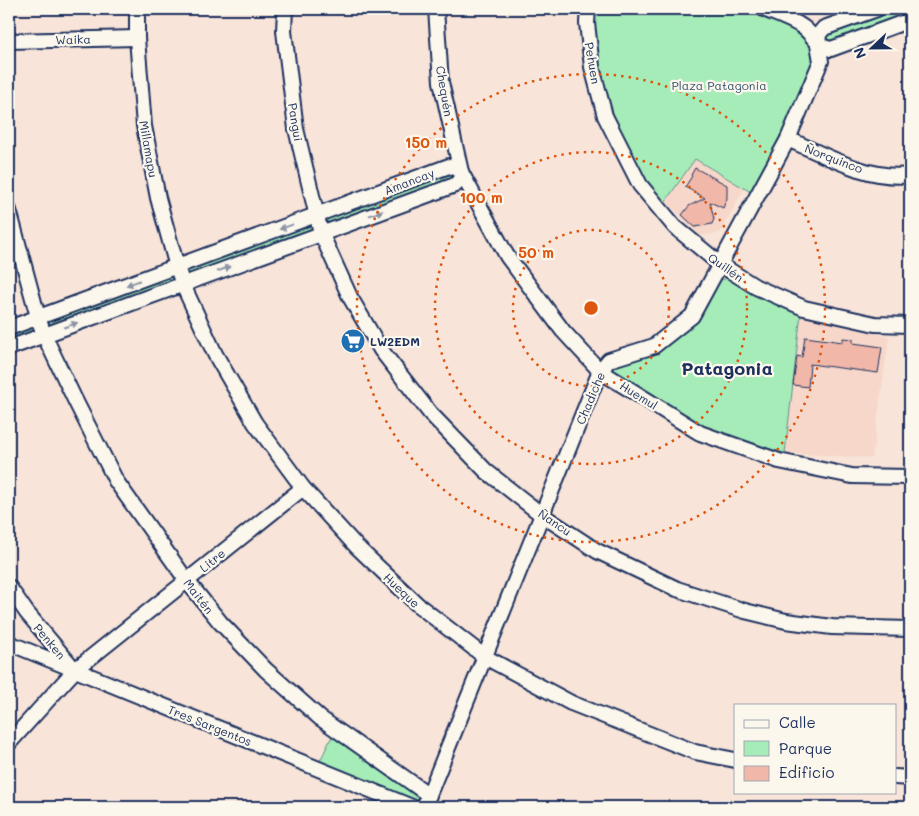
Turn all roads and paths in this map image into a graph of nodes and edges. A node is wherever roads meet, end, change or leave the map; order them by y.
1 (137, 9) edge
2 (285, 9) edge
3 (436, 9) edge
4 (588, 9) edge
5 (764, 9) edge
6 (877, 9) edge
7 (910, 20) edge
8 (136, 38) junction
9 (9, 41) edge
10 (818, 44) junction
11 (605, 116) joint
12 (788, 139) junction
13 (462, 172) junction
14 (910, 175) edge
15 (9, 210) edge
16 (316, 216) junction
17 (321, 233) junction
18 (721, 265) junction
19 (176, 267) junction
20 (183, 285) junction
21 (38, 317) junction
22 (910, 325) edge
23 (9, 328) edge
24 (44, 335) junction
25 (9, 348) edge
26 (600, 371) junction
27 (910, 478) edge
28 (303, 488) junction
29 (542, 515) junction
30 (187, 581) junction
31 (9, 587) edge
32 (910, 628) edge
33 (9, 643) edge
34 (486, 657) junction
35 (75, 670) junction
36 (9, 743) edge
37 (734, 760) edge
38 (896, 778) edge
39 (910, 778) edge
40 (427, 801) edge
41 (412, 807) edge

1 - 8 street, Millamapu
2 - 16 street, Pangui
3 - 13 street, Chequén
4 - 11 street, Pehuen
5 - 10 street
6 - 10 street
7 - 10 street
8 - 9 street, Waika
8 - 19 street, Millamapu
10 - 12 street, Chadiche
11 - 18 street, Quillén
12 - 14 street, Ñorquinco
12 - 18 street, Chadiche
13 - 16 street, Amancay
17 -> 13 street, Amancay
13 - 26 street, Huemul
15 - 21 street, Maitén
16 - 17 street, Pangui
16 -> 19 street, Amancay
20 -> 17 street, Amancay
17 - 29 street, Ñancu
18 - 22 street, Quillén
18 - 26 street, Chadiche
19 - 20 street, Millamapu
19 -> 21 street, Amancay
24 -> 20 street, Amancay
20 - 28 street, Hueque
21 - 23 street, Amancay
21 - 24 street, Maitén
24 - 25 street, Amancay
24 - 30 street, Maitén
26 - 27 street, Huemul
26 - 29 street, Chadiche
28 - 30 street, Litre
28 - 34 street, Hueque
29 - 32 street, Ñancu
29 - 34 street, Chadiche
30 - 35 street, Litre
30 - 40 street, Maitén
31 - 35 street, Penken
33 - 35 street, Tres Sargentos
34 - 37 street, Hueque
34 - 40 street, Chadiche
35 - 36 street, Litre
35 - 41 street, Tres Sargentos
38 - 39 street

